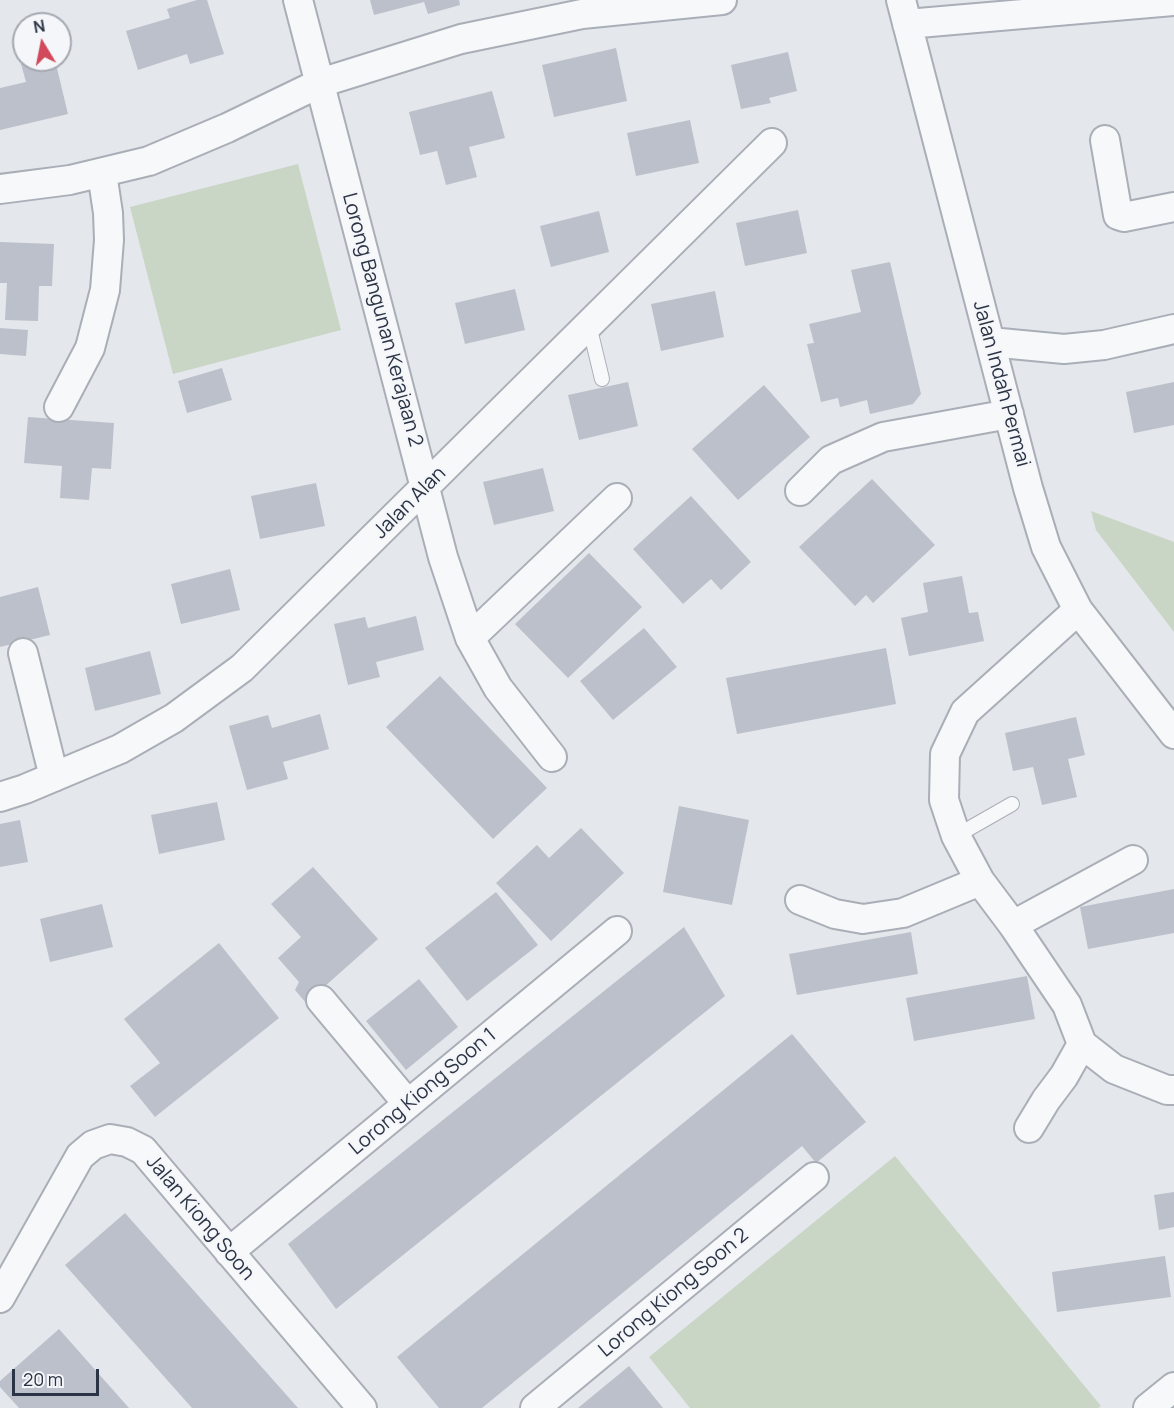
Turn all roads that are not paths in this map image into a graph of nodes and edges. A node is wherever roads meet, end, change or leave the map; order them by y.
1 (298, 0) edge
2 (722, 0) edge
3 (1174, 1) edge
4 (904, 12) edge
5 (320, 83) junction
6 (1105, 140) dead end
7 (772, 143) dead end
8 (102, 173) junction
9 (0, 189) edge
10 (1174, 207) edge
11 (589, 325) junction
12 (1174, 329) edge
13 (990, 342) junction
14 (603, 380) dead end
15 (59, 407) dead end
16 (1009, 414) junction
17 (425, 488) junction
18 (800, 491) dead end
19 (616, 498) dead end
20 (1078, 610) junction
21 (470, 638) junction
22 (23, 653) dead end
23 (1174, 734) edge
24 (552, 757) dead end
25 (54, 777) junction
26 (0, 797) edge
27 (1012, 804) dead end
28 (956, 836) junction
29 (1133, 860) dead end
30 (980, 881) junction
31 (800, 900) dead end
32 (1013, 924) junction
33 (617, 932) dead end
34 (321, 1000) dead end
35 (1082, 1044) junction
36 (1174, 1090) edge
37 (408, 1104) junction
38 (1029, 1128) dead end
39 (814, 1177) dead end
40 (230, 1252) junction
41 (0, 1298) edge
42 (1174, 1387) edge
43 (362, 1408) edge
44 (535, 1408) edge
45 (1148, 1408) edge

1 - 5 street, Lorong Bangunan Kerajaan 2
2 - 5 street
3 - 4 street
4 - 13 street, Jalan Indah Permai
5 - 8 street
5 - 17 street, Lorong Bangunan Kerajaan 2
6 - 10 street
7 - 11 street, Jalan Alan
8 - 9 street
8 - 15 street
11 - 14 lane
11 - 17 street, Jalan Alan
12 - 13 street
13 - 16 street, Jalan Indah Permai
16 - 18 street
16 - 20 street, Jalan Indah Permai
17 - 21 street, Lorong Bangunan Kerajaan 2
17 - 25 street, Jalan Alan
19 - 21 street
20 - 23 street, Jalan Indah Permai
20 - 28 street
21 - 24 street, Lorong Bangunan Kerajaan 2
22 - 25 street
25 - 26 street, Jalan Alan
27 - 28 lane
28 - 30 street
29 - 32 street
30 - 31 street
30 - 32 street
32 - 35 street
33 - 37 street, Lorong Kiong Soon 1
34 - 37 street
35 - 36 street
35 - 38 street
37 - 40 street, Lorong Kiong Soon 1
39 - 44 street, Lorong Kiong Soon 2
40 - 41 street, Jalan Kiong Soon
40 - 43 street, Jalan Kiong Soon
42 - 45 street

